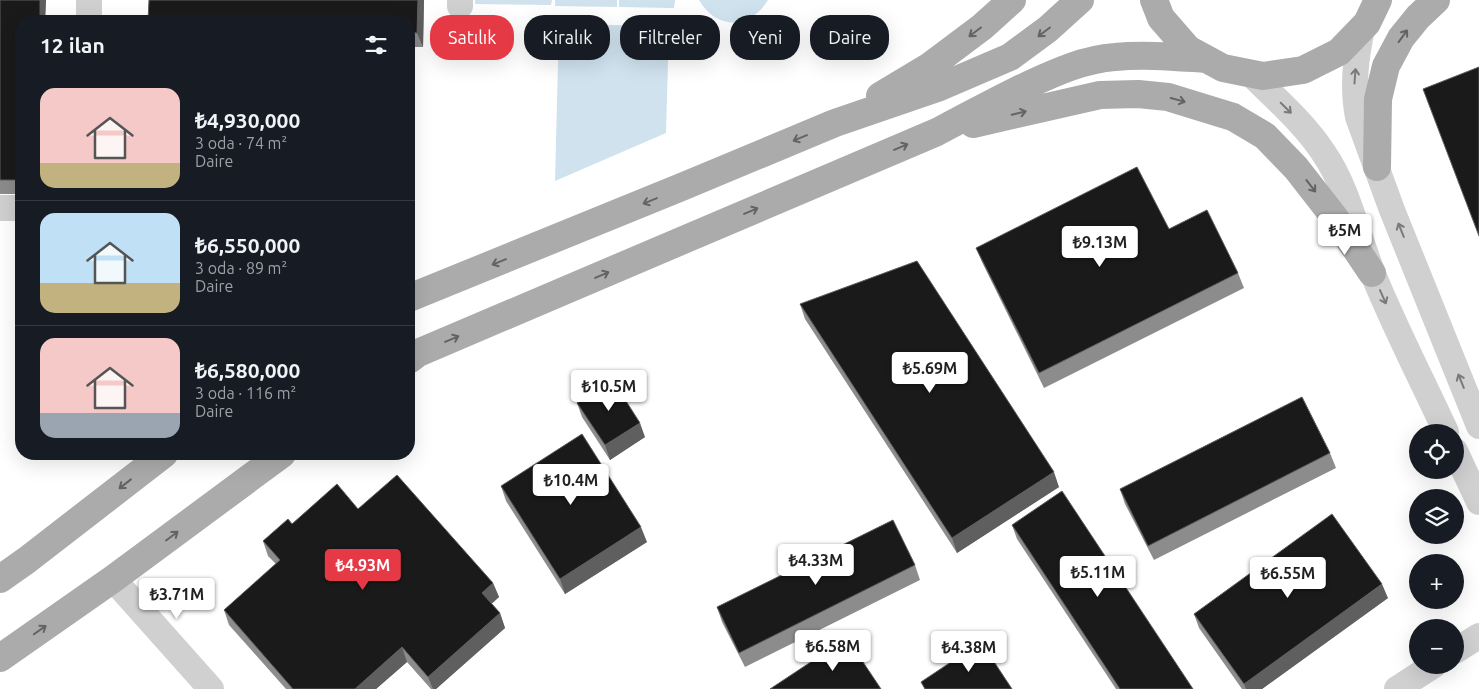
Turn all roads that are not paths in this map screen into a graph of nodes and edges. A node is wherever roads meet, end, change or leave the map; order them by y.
1 (89, 0) edge
2 (1012, 0) edge
3 (1080, 0) edge
4 (1154, 0) edge
5 (1436, 0) edge
6 (1379, 1) edge
7 (89, 15) edge
8 (1362, 28) junction
9 (1206, 59) junction
10 (1251, 74) junction
11 (835, 123) junction
12 (937, 132) junction
13 (1377, 167) junction
14 (0, 208) edge
15 (15, 208) edge
16 (1372, 273) junction
17 (415, 296) edge
18 (415, 355) edge
19 (1442, 424) edge
20 (1479, 426) edge
21 (156, 460) edge
22 (274, 460) edge
23 (1464, 470) edge
24 (1479, 502) edge
25 (113, 579) junction
26 (0, 580) edge
27 (1479, 636) edge
28 (1464, 645) edge
29 (0, 658) edge
30 (1420, 674) edge
31 (211, 689) edge
32 (1397, 689) edge

1 - 7 street
2 -> 11 main road
3 -> 11 main road
4 - 9 main road
13 -> 5 main road
6 - 8 main road
8 - 10 main road
13 -> 8 street
9 - 10 main road
9 - 12 main road
10 -> 16 street
11 -> 17 main road
12 -> 16 main road
18 -> 12 main road
20 -> 13 street
14 - 15 street
16 -> 19 street
21 -> 26 main road
25 -> 22 main road
23 - 24 street
29 -> 25 main road
25 - 31 street
27 - 28 street
30 - 32 street

